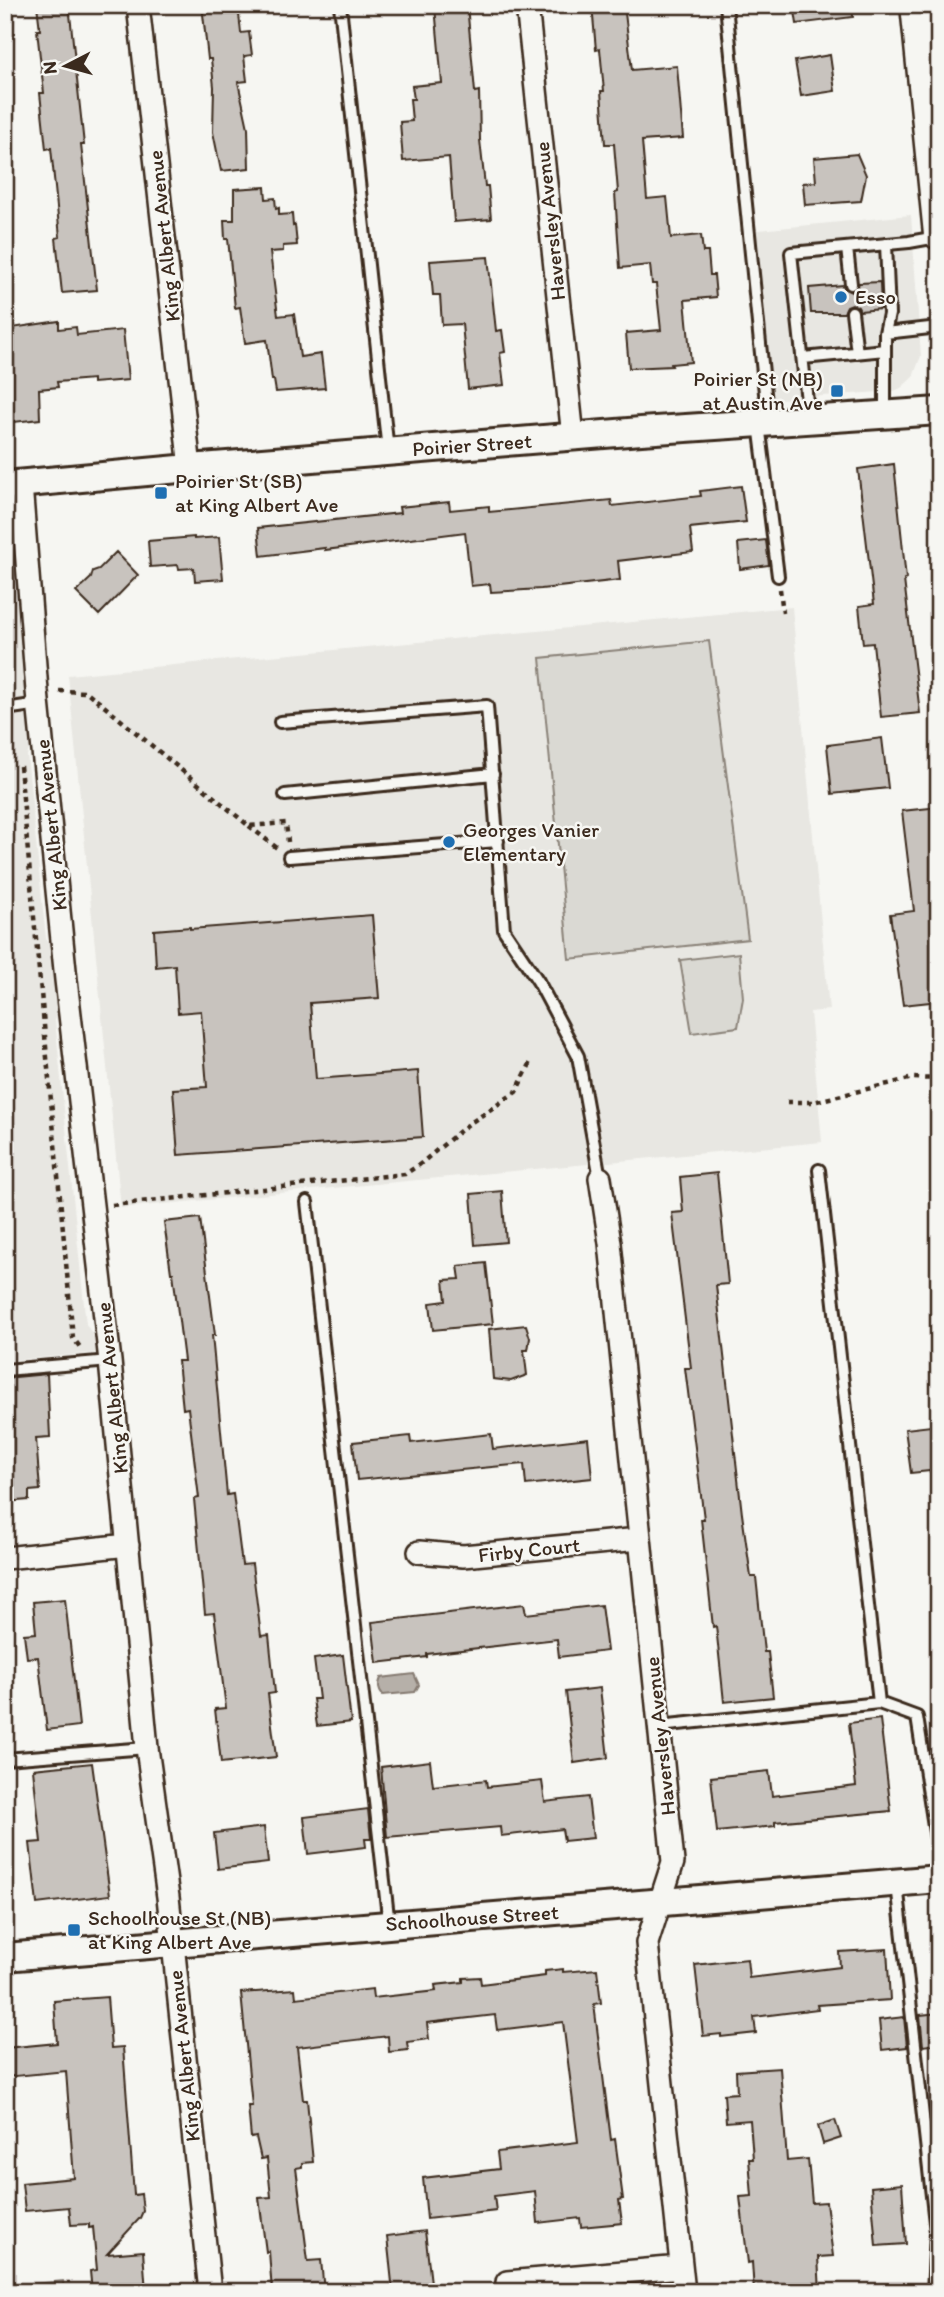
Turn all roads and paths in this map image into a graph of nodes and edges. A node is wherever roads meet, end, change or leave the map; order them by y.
1 (138, 5) edge
2 (340, 5) edge
3 (527, 5) edge
4 (726, 5) edge
5 (916, 5) edge
6 (939, 235) edge
7 (886, 244) junction
8 (847, 248) junction
9 (851, 284) dead end
10 (852, 312) dead end
11 (939, 327) edge
12 (885, 333) junction
13 (885, 350) junction
14 (857, 353) junction
15 (803, 358) junction
16 (939, 411) edge
17 (885, 415) junction
18 (809, 420) junction
19 (764, 423) junction
20 (573, 437) junction
21 (388, 451) junction
22 (190, 468) junction
23 (13, 485) edge
24 (778, 576) dead end
25 (5, 605) edge
26 (10, 656) dead end
27 (79, 690) dead end
28 (39, 704) junction
29 (5, 709) edge
30 (280, 722) dead end
31 (20, 762) dead end
32 (492, 774) junction
33 (285, 795) dead end
34 (249, 827) junction
35 (498, 841) junction
36 (289, 857) junction
37 (532, 1060) dead end
38 (939, 1079) edge
39 (787, 1102) dead end
40 (820, 1170) dead end
41 (600, 1178) joint
42 (307, 1202) dead end
43 (111, 1205) dead end
44 (101, 1362) junction
45 (5, 1370) edge
46 (639, 1539) junction
47 (128, 1545) junction
48 (419, 1552) dead end
49 (5, 1558) edge
50 (879, 1703) junction
51 (659, 1726) junction
52 (147, 1748) junction
53 (5, 1759) edge
54 (939, 1858) edge
55 (939, 1879) edge
56 (897, 1884) junction
57 (660, 1904) junction
58 (388, 1925) junction
59 (172, 1942) junction
60 (5, 1957) edge
61 (681, 2267) junction
62 (508, 2282) dead end
63 (210, 2292) edge
64 (684, 2292) edge
65 (933, 2292) edge

1 - 22 street, King Albert Avenue
2 - 21 lane
3 - 20 street, Haversley Avenue
4 - 19 lane
5 - 6 main road
6 - 7 lane
7 - 8 lane
7 - 12 lane
8 - 9 lane
8 - 15 lane
10 - 14 lane
11 - 12 lane
12 - 13 lane
13 - 14 lane
13 - 17 lane
14 - 15 lane
15 - 18 lane
16 - 17 street, Poirier Street
17 - 18 street, Poirier Street
18 - 19 street, Poirier Street
19 - 20 street, Poirier Street
19 - 24 lane
20 - 21 street, Poirier Street
21 - 22 street, Poirier Street
22 - 23 street, Poirier Street
23 - 28 street, King Albert Avenue
25 - 26 path
27 - 34 path
28 - 29 lane
28 - 44 street, King Albert Avenue
30 - 32 lane
31 - 44 path
32 - 33 lane
32 - 35 lane
34 - 36 path
34 - 36 path
35 - 36 lane
35 - 41 lane
37 - 43 path
38 - 39 path
40 - 50 lane
41 - 46 street, Haversley Avenue
42 - 58 lane
44 - 45 lane
44 - 47 street, King Albert Avenue
46 - 48 street, Firby Court
46 - 51 street, Haversley Avenue
47 - 49 street
47 - 52 street, King Albert Avenue
50 - 51 lane
50 - 54 lane
51 - 57 street, Haversley Avenue
52 - 53 lane
52 - 59 street, King Albert Avenue
55 - 56 street, Schoolhouse Street
56 - 57 street, Schoolhouse Street
56 - 65 lane
57 - 58 street, Schoolhouse Street
57 - 61 street, Haversley Avenue
58 - 59 street, Schoolhouse Street
59 - 60 street, Schoolhouse Street
59 - 63 street, King Albert Avenue
61 - 62 street
61 - 64 street, Haversley Avenue

